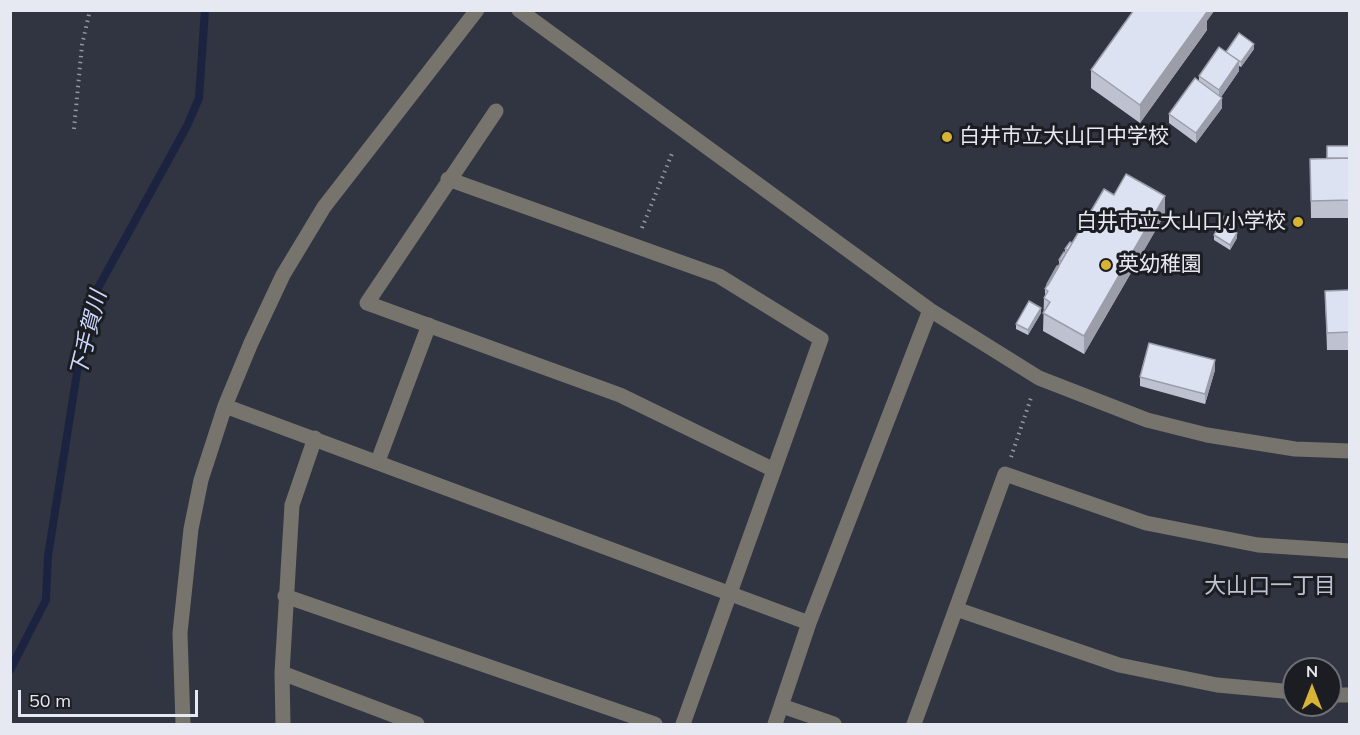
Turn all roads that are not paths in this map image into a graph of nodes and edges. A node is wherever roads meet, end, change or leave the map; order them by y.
1 (477, 10) edge
2 (519, 10) edge
3 (496, 111) dead end
4 (448, 179) junction
5 (930, 310) junction
6 (429, 325) junction
7 (225, 406) junction
8 (315, 438) junction
9 (1350, 451) edge
10 (378, 461) junction
11 (774, 470) junction
12 (1350, 551) edge
13 (730, 594) junction
14 (285, 596) junction
15 (956, 609) junction
16 (810, 623) junction
17 (282, 672) junction
18 (1282, 691) edge
19 (782, 706) junction
20 (183, 724) edge
21 (283, 724) edge
22 (417, 724) edge
23 (655, 724) edge
24 (682, 724) edge
25 (775, 724) edge
26 (834, 724) edge
27 (914, 724) edge

1 - 7 street
2 - 5 street
3 - 4 street
4 - 6 street
4 - 11 street
5 - 9 street
5 - 16 street
6 - 10 street
6 - 11 street
7 - 8 street
7 - 20 street
8 - 10 street
8 - 14 street
10 - 13 street
11 - 13 street
12 - 15 street
13 - 16 street
13 - 24 street
14 - 17 street
14 - 23 street
15 - 18 street
15 - 27 street
16 - 19 street
17 - 21 street
17 - 22 street
19 - 25 street
19 - 26 street

